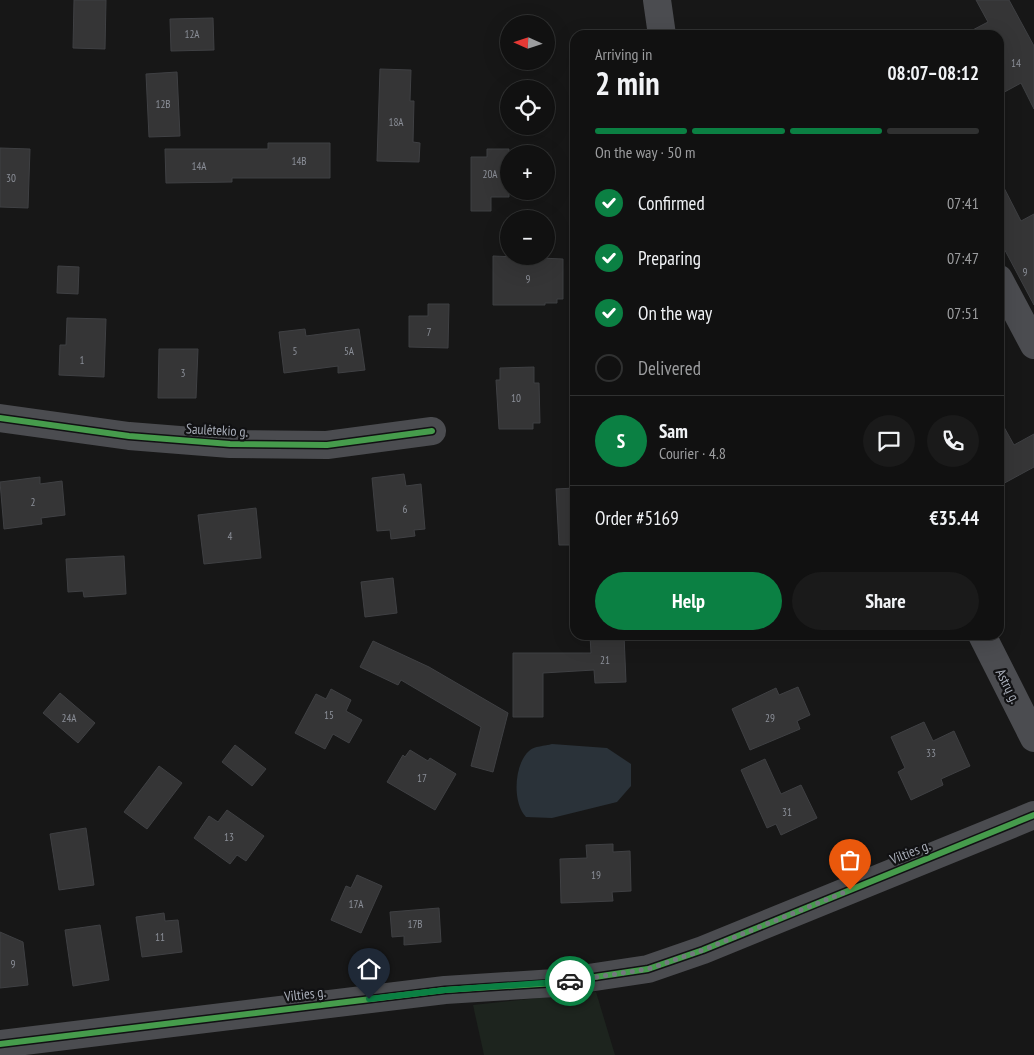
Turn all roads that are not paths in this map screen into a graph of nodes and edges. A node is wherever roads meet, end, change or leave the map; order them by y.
1 (657, 0) edge
2 (661, 30) edge
3 (1004, 288) edge
4 (1034, 345) edge
5 (0, 418) edge
6 (432, 431) dead end
7 (985, 640) edge
8 (1034, 738) edge
9 (1034, 815) edge
10 (0, 1044) edge

1 - 2 street
3 - 4 street
5 - 6 street, Saulėtekio g.
7 - 8 street, Astrų g.
9 - 10 street, Vilties g.

